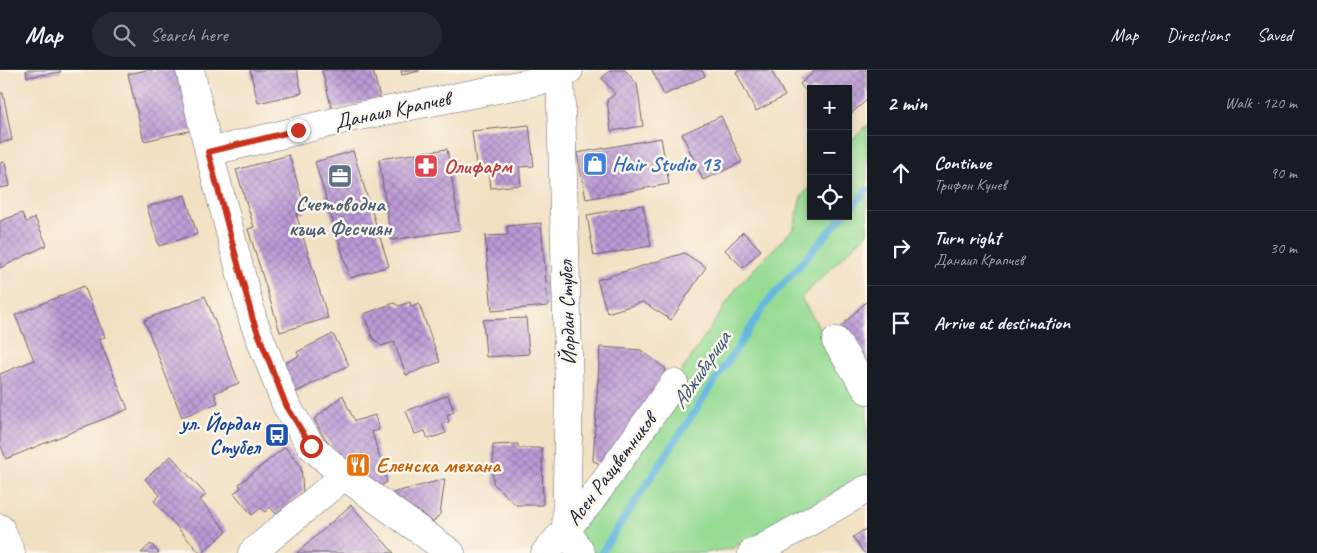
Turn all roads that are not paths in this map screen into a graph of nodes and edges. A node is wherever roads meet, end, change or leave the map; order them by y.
1 (190, 70) edge
2 (563, 72) edge
3 (208, 152) junction
4 (836, 341) dead end
5 (674, 383) dead end
6 (867, 390) edge
7 (344, 476) junction
8 (867, 490) edge
9 (0, 528) edge
10 (566, 529) junction
11 (11, 553) edge
12 (252, 553) edge
13 (451, 553) edge
14 (545, 553) edge
15 (581, 553) edge
16 (752, 553) edge

1 - 3 street
2 - 3 street, Данаил Крапчев
2 - 10 street, Йордан Стубел
3 - 7 street
4 - 6 street
5 - 10 street, Асен Разцветников
7 - 12 street
7 - 13 street
8 - 16 street
9 - 11 street
10 - 14 street, Асен Разцветников
10 - 15 street

